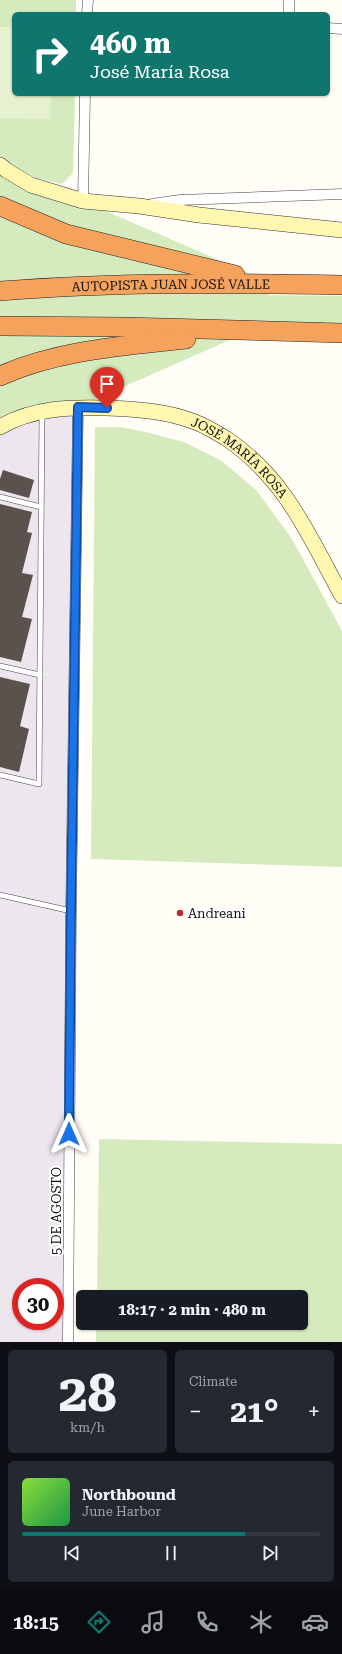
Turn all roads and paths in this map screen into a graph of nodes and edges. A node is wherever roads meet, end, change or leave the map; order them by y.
1 (88, 0) edge
2 (289, 0) edge
3 (87, 12) edge
4 (289, 12) edge
5 (330, 28) edge
6 (342, 29) edge
7 (85, 96) edge
8 (0, 165) edge
9 (342, 194) edge
10 (83, 201) junction
11 (0, 206) edge
12 (139, 206) junction
13 (342, 230) edge
14 (274, 284) junction
15 (342, 285) edge
16 (0, 291) edge
17 (0, 326) edge
18 (250, 331) junction
19 (342, 333) edge
20 (0, 376) edge
21 (78, 407) junction
22 (42, 411) junction
23 (0, 427) edge
24 (0, 497) edge
25 (41, 508) junction
26 (342, 596) edge
27 (0, 666) edge
28 (40, 675) junction
29 (0, 775) edge
30 (0, 895) edge
31 (71, 911) junction
32 (68, 1342) edge

1 - 3 street
2 - 4 street
5 - 6 street
7 - 10 street
8 - 10 main road
9 - 12 street
10 - 12 main road
11 - 14 highway
12 - 13 main road
14 - 15 highway, AUTOPISTA JUAN JOSÉ VALLE
14 - 16 highway, AUTOPISTA JUAN JOSÉ VALLE
17 - 18 highway
18 - 19 highway
18 - 20 highway
21 - 22 main road, JOSÉ MARÍA ROSA
21 - 26 main road, JOSÉ MARÍA ROSA
21 - 31 street, 5 DE AGOSTO
22 - 23 main road, JOSÉ MARÍA ROSA
22 - 25 lane
24 - 25 lane
25 - 28 lane
27 - 28 lane
28 - 29 lane
30 - 31 lane
31 - 32 street, 5 DE AGOSTO

